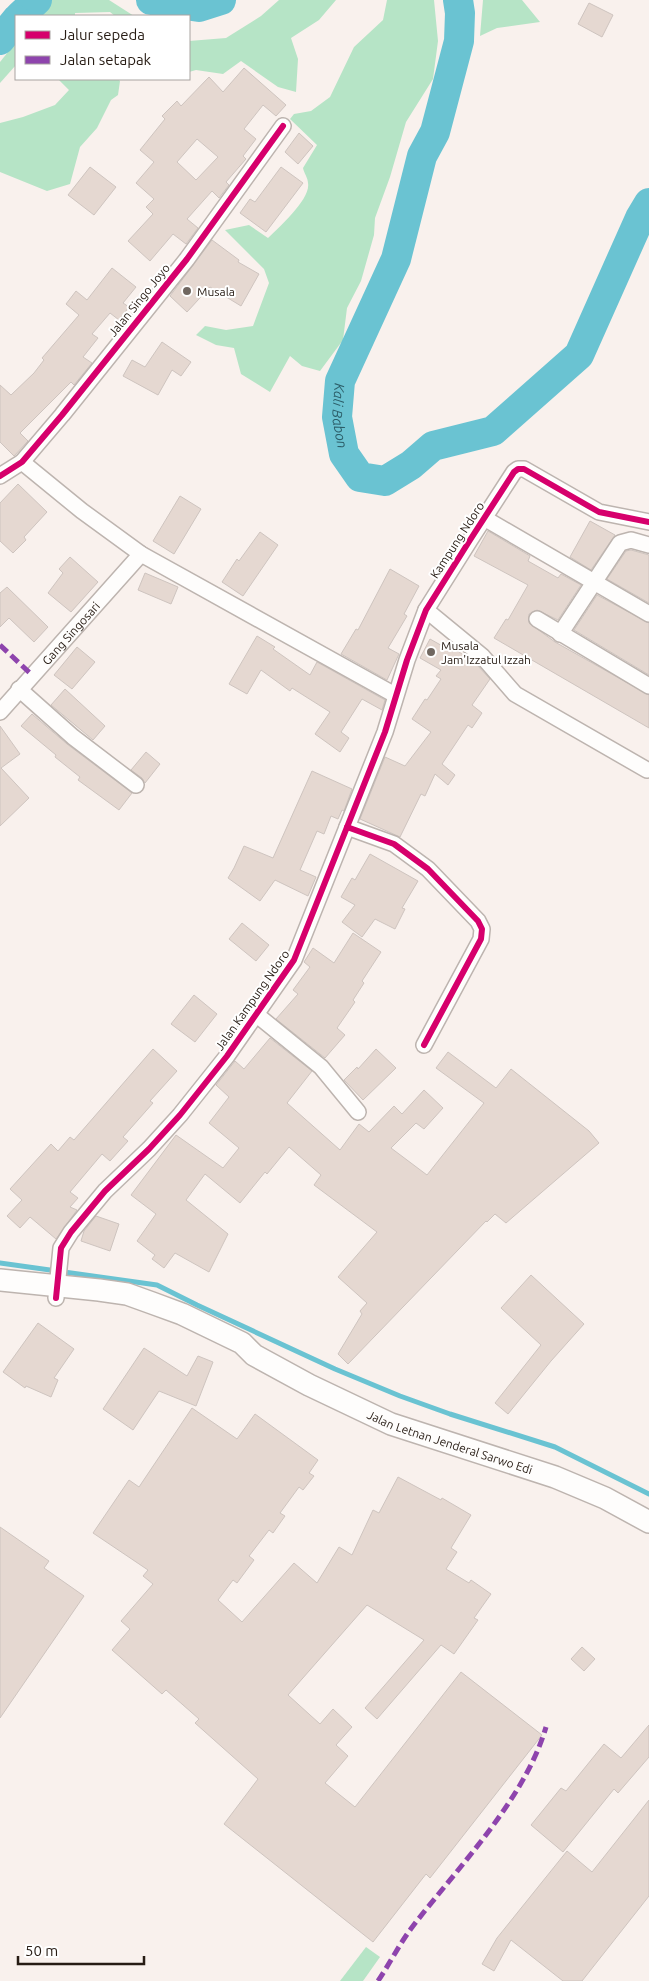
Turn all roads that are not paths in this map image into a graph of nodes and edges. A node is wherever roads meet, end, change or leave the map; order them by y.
1 (283, 126) dead end
2 (22, 462) junction
3 (0, 476) edge
4 (484, 518) junction
5 (649, 522) edge
6 (649, 545) edge
7 (141, 554) junction
8 (594, 582) junction
9 (426, 610) junction
10 (649, 614) edge
11 (537, 619) dead end
12 (418, 626) joint
13 (560, 634) junction
14 (649, 686) edge
15 (19, 689) junction
16 (395, 695) junction
17 (0, 712) edge
18 (647, 770) dead end
19 (136, 785) dead end
20 (347, 827) junction
21 (257, 1015) junction
22 (424, 1045) dead end
23 (358, 1112) dead end
24 (0, 1280) edge
25 (57, 1289) junction
26 (0, 1292) edge
27 (649, 1522) edge

1 - 2 street, Jalan Singo Joyo
2 - 3 street, Jalan Singo Joyo
2 - 7 street
4 - 5 street, Kampung Ndoro
4 - 8 street
4 - 9 street, Kampung Ndoro
6 - 8 street
7 - 15 street, Gang Singosari
7 - 16 street
8 - 10 street
8 - 13 street
9 - 12 street, Kampung Ndoro
9 - 18 street
11 - 13 street
12 - 16 street, Jalan Kampung Ndoro
13 - 14 street
15 - 17 street, Gang Singosari
15 - 19 street
16 - 20 street, Jalan Kampung Ndoro
20 - 21 street, Jalan Kampung Ndoro
20 - 22 street
21 - 23 street
21 - 25 street, Jalan Kampung Ndoro
24 - 25 main road, Jalan Letnan Jenderal Sarwo Edi
25 - 26 main road, Jalan Letnan Jenderal Sarwo Edi
25 - 27 main road, Jalan Letnan Jenderal Sarwo Edi

